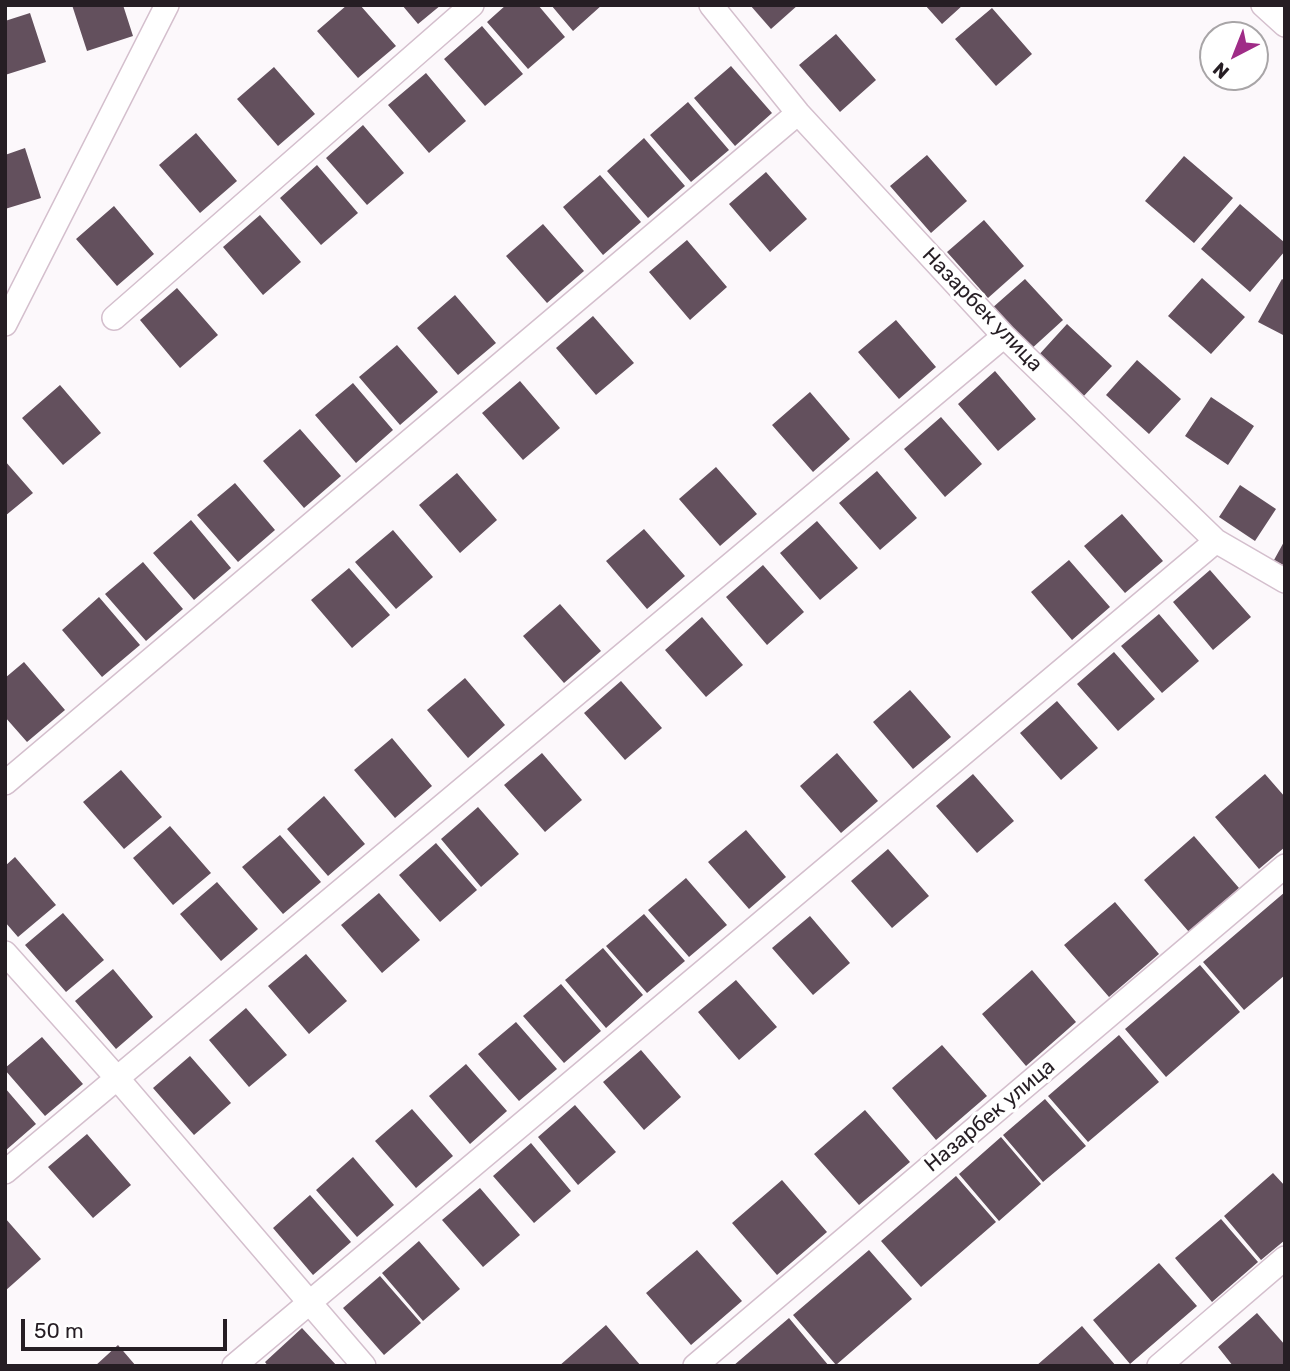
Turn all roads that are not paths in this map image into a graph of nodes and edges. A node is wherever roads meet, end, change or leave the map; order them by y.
1 (167, 5) edge
2 (472, 5) edge
3 (710, 5) edge
4 (1263, 5) edge
5 (1285, 25) edge
6 (797, 113) junction
7 (8, 313) edge
8 (114, 318) dead end
9 (1004, 336) junction
10 (1216, 541) junction
11 (1285, 581) edge
12 (5, 783) edge
13 (1285, 866) edge
14 (5, 953) edge
15 (117, 1078) junction
16 (5, 1172) edge
17 (1285, 1258) edge
18 (309, 1303) junction
19 (234, 1366) edge
20 (365, 1366) edge
21 (695, 1366) edge
22 (1159, 1366) edge

1 - 7 street
2 - 8 street
3 - 6 street, Назарбек улица
4 - 5 street
6 - 9 street, Назарбек улица
6 - 12 street
9 - 10 street, Назарбек улица
9 - 15 street
10 - 11 street, Назарбек улица
10 - 18 street
13 - 21 street, Назарбек улица
14 - 15 street
15 - 16 street
15 - 18 street
17 - 22 street
18 - 19 street
18 - 20 street

